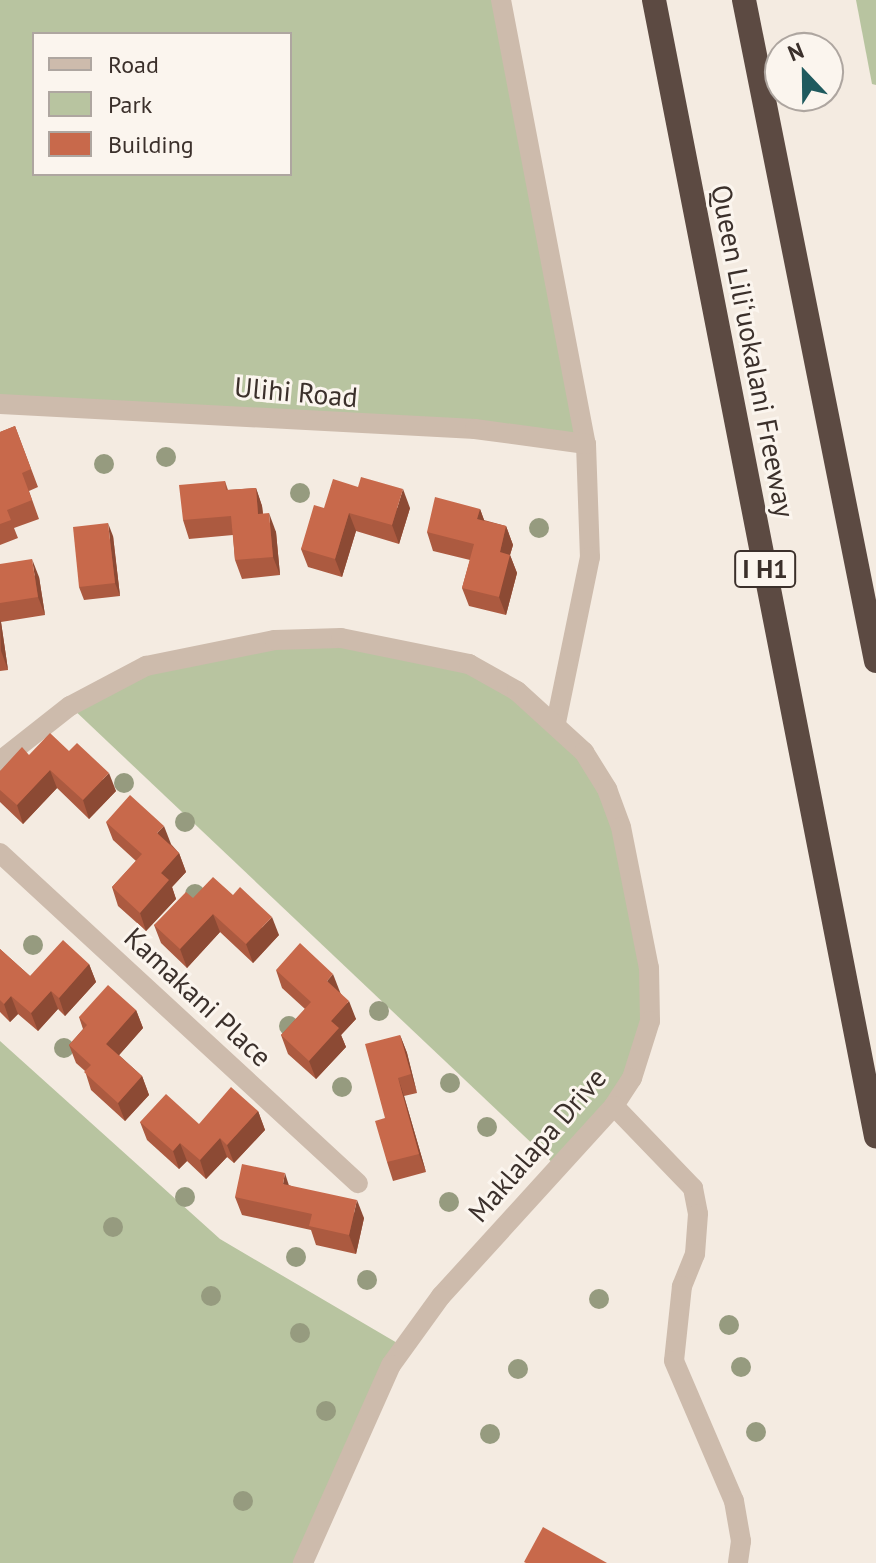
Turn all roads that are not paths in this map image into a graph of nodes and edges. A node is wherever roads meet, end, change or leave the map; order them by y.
1 (501, 0) edge
2 (654, 0) edge
3 (744, 0) edge
4 (0, 404) edge
5 (586, 444) junction
6 (876, 661) edge
7 (556, 722) junction
8 (0, 761) edge
9 (0, 853) edge
10 (614, 1106) junction
11 (876, 1137) edge
12 (358, 1183) dead end
13 (303, 1563) edge
14 (738, 1563) edge

1 - 5 street
2 - 11 highway, Queen Liliʻuokalani Freeway / I H1
3 - 6 highway
4 - 5 street, Ulihi Road
5 - 7 street
7 - 8 street, Maklalapa Drive
7 - 10 street, Maklalapa Drive
9 - 12 street, Kamakani Place
10 - 13 street, Maklalapa Drive
10 - 14 street

